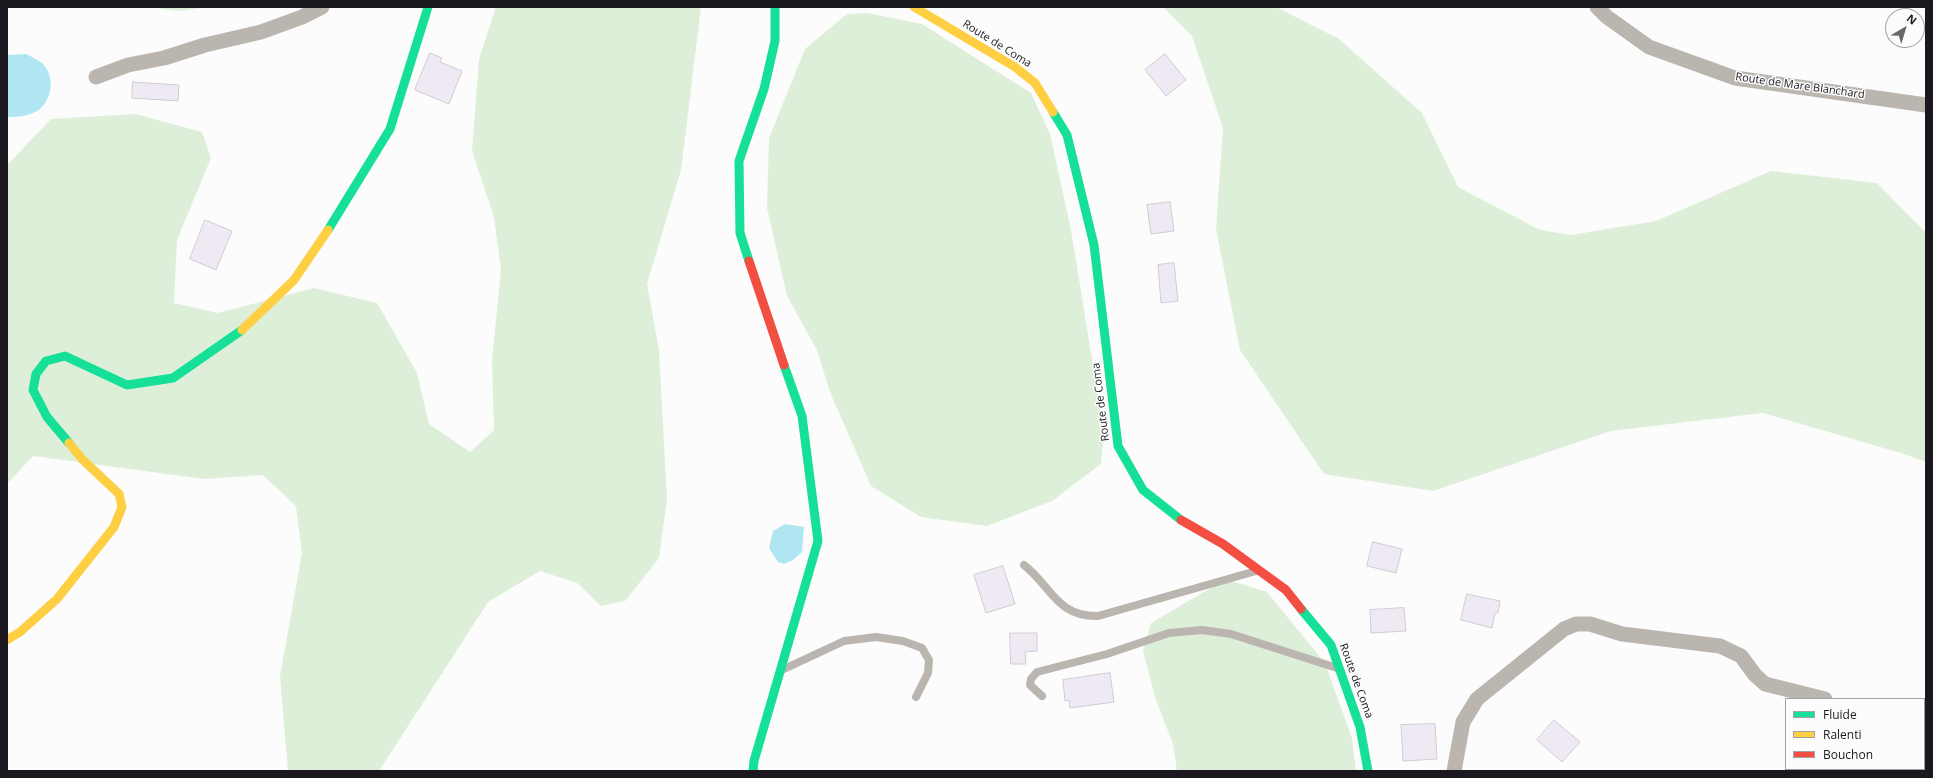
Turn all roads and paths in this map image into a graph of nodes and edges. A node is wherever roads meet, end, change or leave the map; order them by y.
1 (322, 7) edge
2 (428, 7) edge
3 (775, 7) edge
4 (914, 7) edge
5 (1597, 7) edge
6 (96, 77) dead end
7 (1926, 105) edge
8 (1024, 565) dead end
9 (1259, 570) junction
10 (7, 640) edge
11 (1339, 669) junction
12 (781, 671) junction
13 (1042, 696) dead end
14 (916, 697) dead end
15 (1821, 698) edge
16 (753, 771) edge
17 (1368, 771) edge
18 (1454, 771) edge

1 - 6 street
2 - 10 street
3 - 12 street
4 - 9 street, Route de Coma
5 - 7 street, Route de Mare Blanchard
8 - 9 lane
9 - 11 street, Route de Coma
11 - 13 lane
11 - 17 street, Route de Coma
12 - 14 lane
12 - 16 street
15 - 18 street

